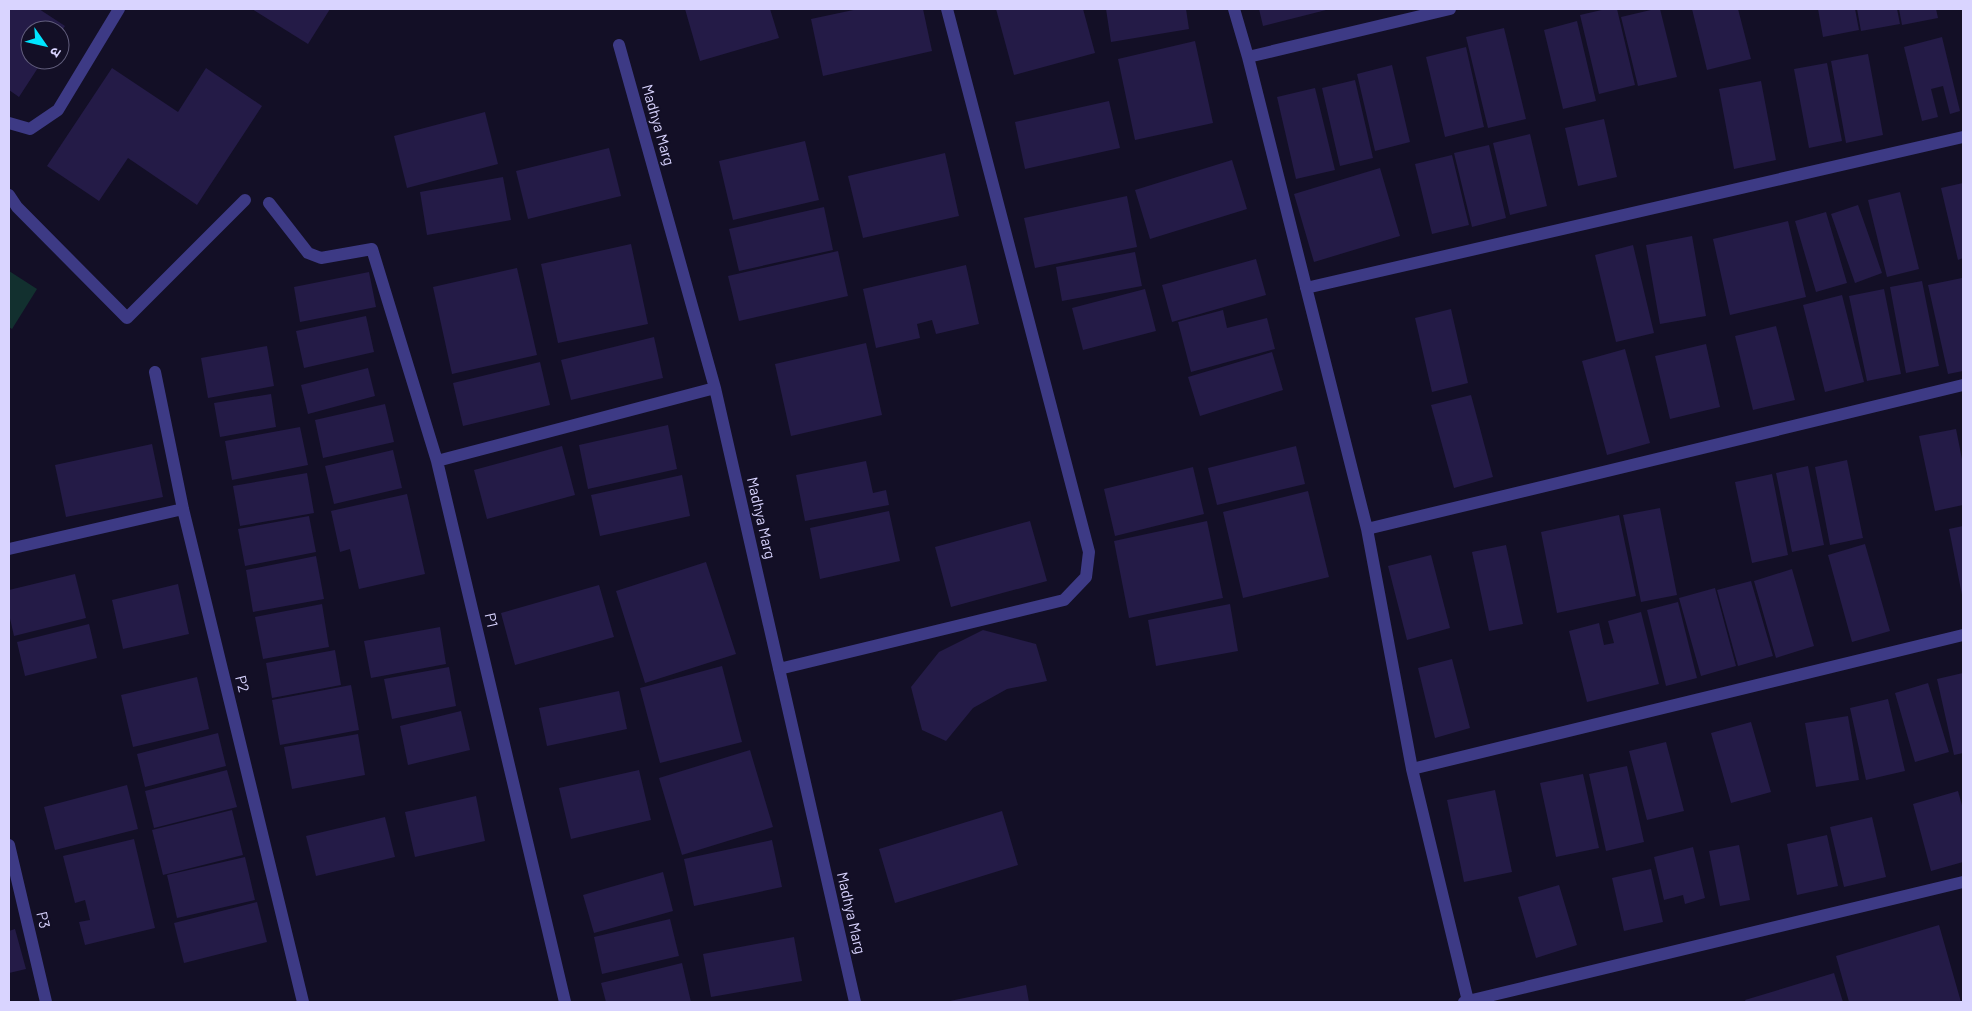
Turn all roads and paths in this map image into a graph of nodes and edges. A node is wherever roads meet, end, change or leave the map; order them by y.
1 (119, 9) edge
2 (947, 9) edge
3 (1234, 9) edge
4 (1450, 9) edge
5 (618, 44) dead end
6 (1248, 57) junction
7 (9, 123) edge
8 (1963, 137) edge
9 (9, 195) edge
10 (245, 200) dead end
11 (269, 204) dead end
12 (1306, 288) junction
13 (155, 372) dead end
14 (1963, 385) edge
15 (715, 388) junction
16 (437, 460) junction
17 (182, 509) junction
18 (1367, 529) junction
19 (9, 549) edge
20 (1963, 635) edge
21 (779, 669) junction
22 (1412, 769) junction
23 (9, 845) edge
24 (1963, 882) edge
25 (46, 1002) edge
26 (303, 1002) edge
27 (565, 1002) edge
28 (855, 1002) edge
29 (1466, 1002) edge

1 - 7 street
2 - 21 street
3 - 6 street
4 - 6 street
5 - 15 street, Madhya Marg
6 - 12 street
8 - 12 street
9 - 10 street
11 - 16 street, P1
12 - 18 street
13 - 17 street, P2
14 - 18 street
15 - 16 street
15 - 21 street, Madhya Marg
16 - 27 street, P1
17 - 19 street
17 - 26 street, P2
18 - 22 street
20 - 22 street
21 - 28 street, Madhya Marg
22 - 29 street
23 - 25 street, P3
24 - 29 street

